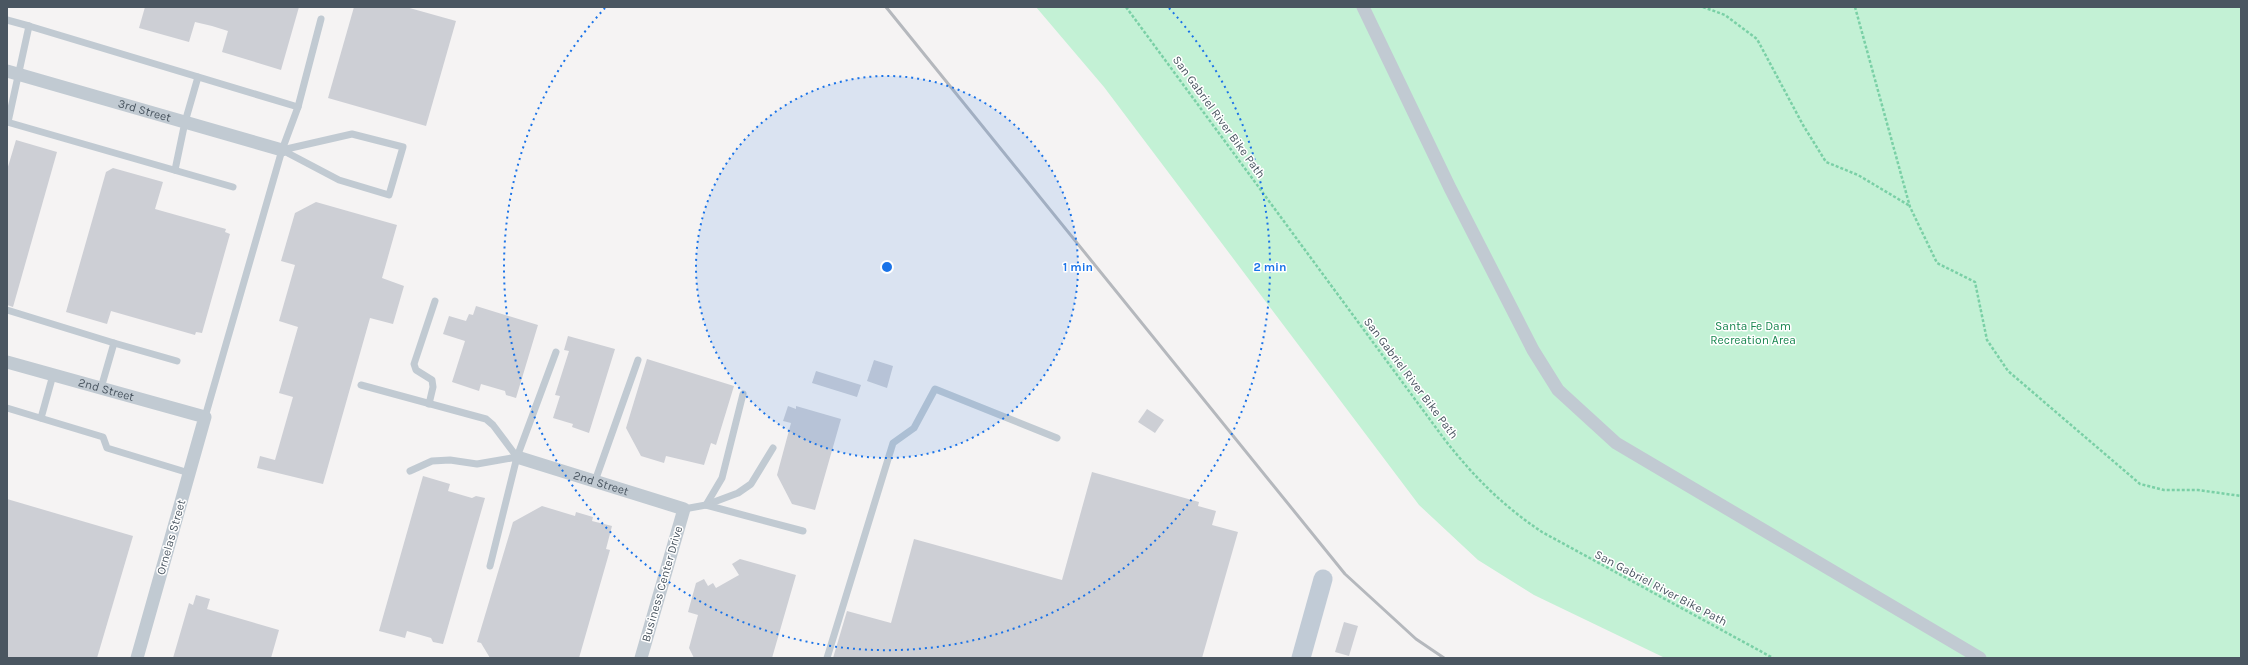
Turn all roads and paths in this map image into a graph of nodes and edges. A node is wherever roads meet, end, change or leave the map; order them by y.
1 (1126, 7) edge
2 (1363, 7) edge
3 (1703, 7) edge
4 (1855, 7) edge
5 (321, 19) dead end
6 (7, 20) edge
7 (29, 26) junction
8 (13, 73) edge
9 (198, 77) junction
10 (298, 107) junction
11 (7, 122) edge
12 (185, 122) junction
13 (282, 150) junction
14 (175, 170) junction
15 (233, 187) dead end
16 (1910, 207) junction
17 (435, 301) dead end
18 (7, 310) edge
19 (114, 343) junction
20 (556, 352) dead end
21 (178, 360) dead end
22 (638, 360) dead end
23 (7, 362) edge
24 (53, 375) junction
25 (361, 385) dead end
26 (101, 388) junction
27 (743, 394) dead end
28 (429, 404) junction
29 (7, 408) edge
30 (205, 417) junction
31 (41, 418) junction
32 (1057, 438) dead end
33 (773, 448) dead end
34 (518, 457) junction
35 (410, 471) dead end
36 (189, 473) junction
37 (595, 481) junction
38 (2241, 496) edge
39 (706, 505) junction
40 (684, 509) junction
41 (803, 531) dead end
42 (490, 566) dead end
43 (1323, 579) dead end
44 (137, 658) edge
45 (641, 658) edge
46 (826, 658) edge
47 (1301, 658) edge
48 (1773, 658) edge
49 (1980, 658) edge

1 - 48 path, San Gabriel River Bike Path
2 - 49 street
3 - 16 path
4 - 16 path
5 - 10 lane
6 - 7 lane
7 - 8 lane
7 - 9 lane
8 - 11 lane
8 - 12 street, 3rd Street
9 - 10 lane
9 - 12 lane
10 - 13 lane
11 - 14 lane
12 - 13 street, 3rd Street
12 - 14 lane
13 - 13 lane
13 - 30 lane
14 - 15 lane
16 - 38 path
17 - 28 lane
18 - 19 lane
19 - 21 lane
19 - 26 lane
20 - 34 lane
22 - 37 lane
23 - 24 street, 2nd Street
24 - 26 street, 2nd Street
24 - 31 lane
25 - 28 lane
26 - 30 street, 2nd Street
27 - 39 lane
28 - 34 lane
29 - 31 lane
30 - 36 street, Ornelas Street
31 - 36 lane
32 - 46 lane
33 - 39 lane
34 - 35 lane
34 - 37 street, 2nd Street
34 - 42 lane
36 - 44 street, Ornelas Street
37 - 40 street, 2nd Street
39 - 40 lane
39 - 41 lane
40 - 45 street, Business Center Drive
43 - 47 street

